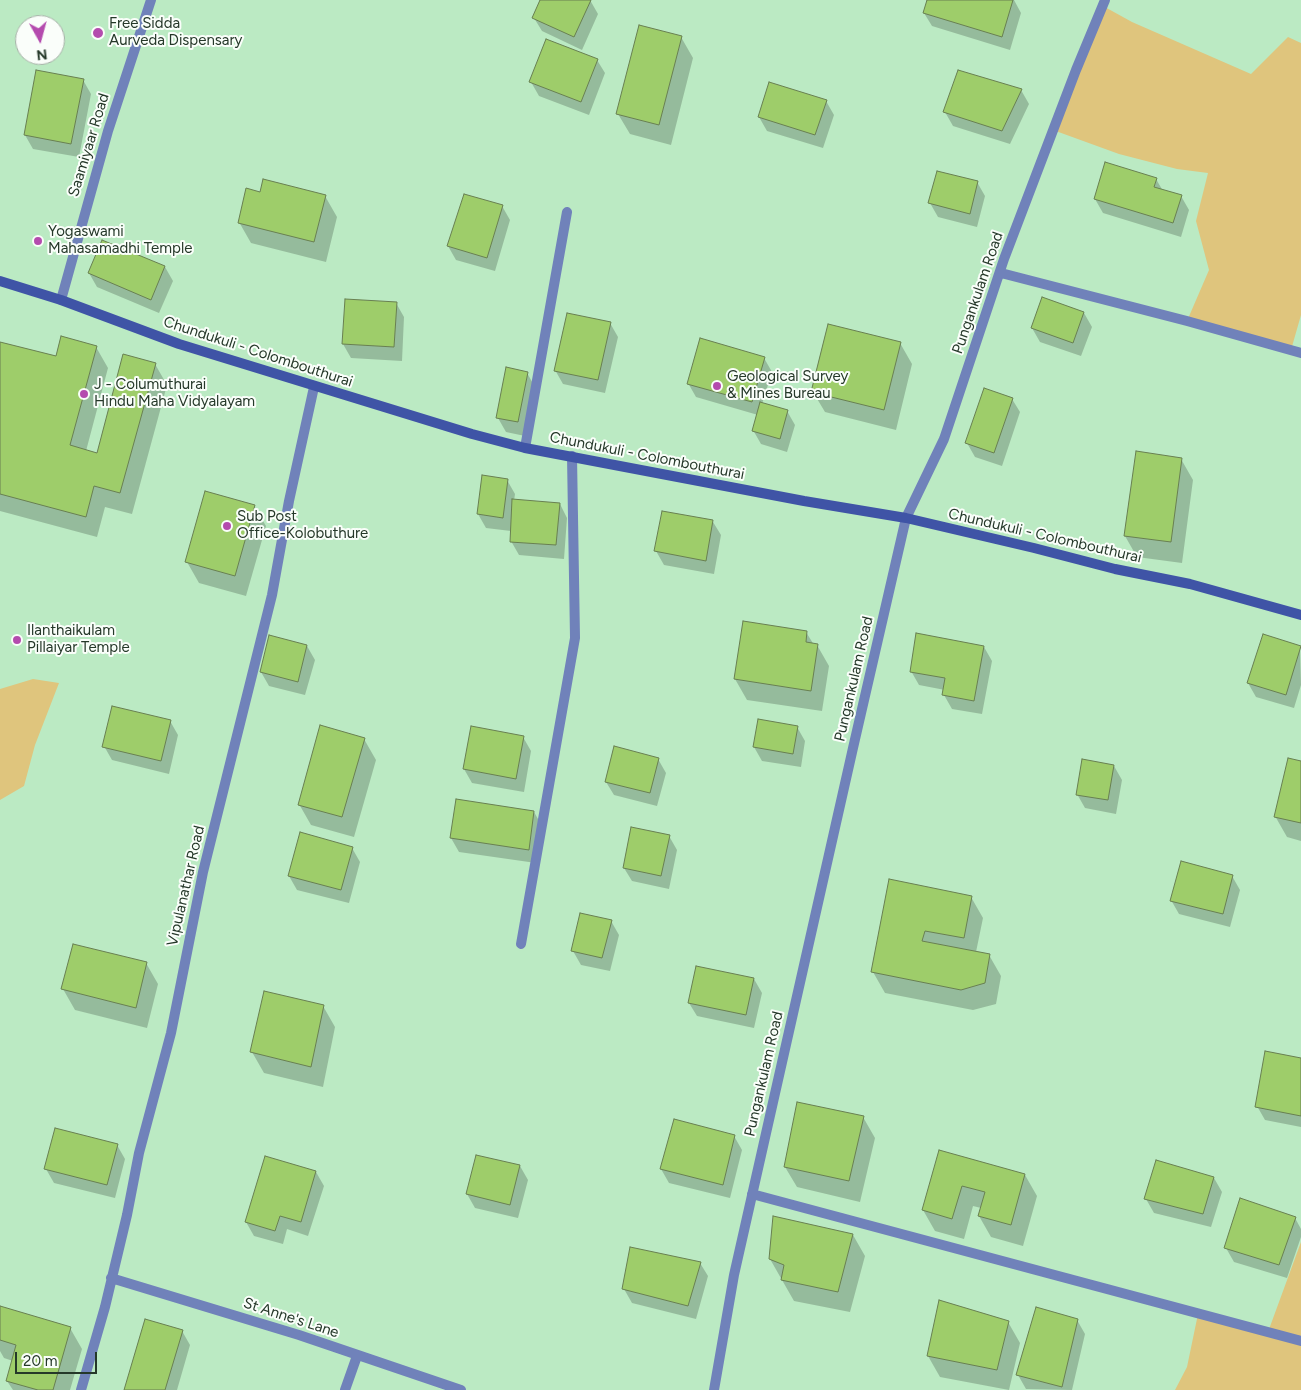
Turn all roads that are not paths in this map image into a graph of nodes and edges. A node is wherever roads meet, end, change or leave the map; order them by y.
1 (151, 0) edge
2 (1105, 0) edge
3 (567, 212) dead end
4 (1001, 273) junction
5 (0, 281) edge
6 (61, 300) junction
7 (1301, 353) edge
8 (314, 387) junction
9 (525, 448) junction
10 (572, 456) junction
11 (906, 518) junction
12 (1301, 615) edge
13 (521, 944) dead end
14 (752, 1194) junction
15 (111, 1278) junction
16 (1301, 1342) edge
17 (357, 1356) junction
18 (81, 1390) edge
19 (345, 1390) edge
20 (461, 1390) edge
21 (714, 1390) edge

1 - 6 street, Saamiyaar Road
2 - 4 street, Pungankulam Road
3 - 9 street
4 - 7 street
4 - 11 street, Pungankulam Road
5 - 6 main road, Chundukuli - Colombouthurai
6 - 8 main road, Chundukuli - Colombouthurai
8 - 9 main road, Chundukuli - Colombouthurai
8 - 15 street, Vipulanathar Road
9 - 10 main road, Chundukuli - Colombouthurai
10 - 11 main road, Chundukuli - Colombouthurai
10 - 13 street
11 - 12 main road, Chundukuli - Colombouthurai
11 - 14 street, Pungankulam Road
14 - 16 street
14 - 21 street, Pungankulam Road
15 - 17 street, St Anne's Lane
15 - 18 street, Vipulanathar Road
17 - 19 street
17 - 20 street, St Anne's Lane

